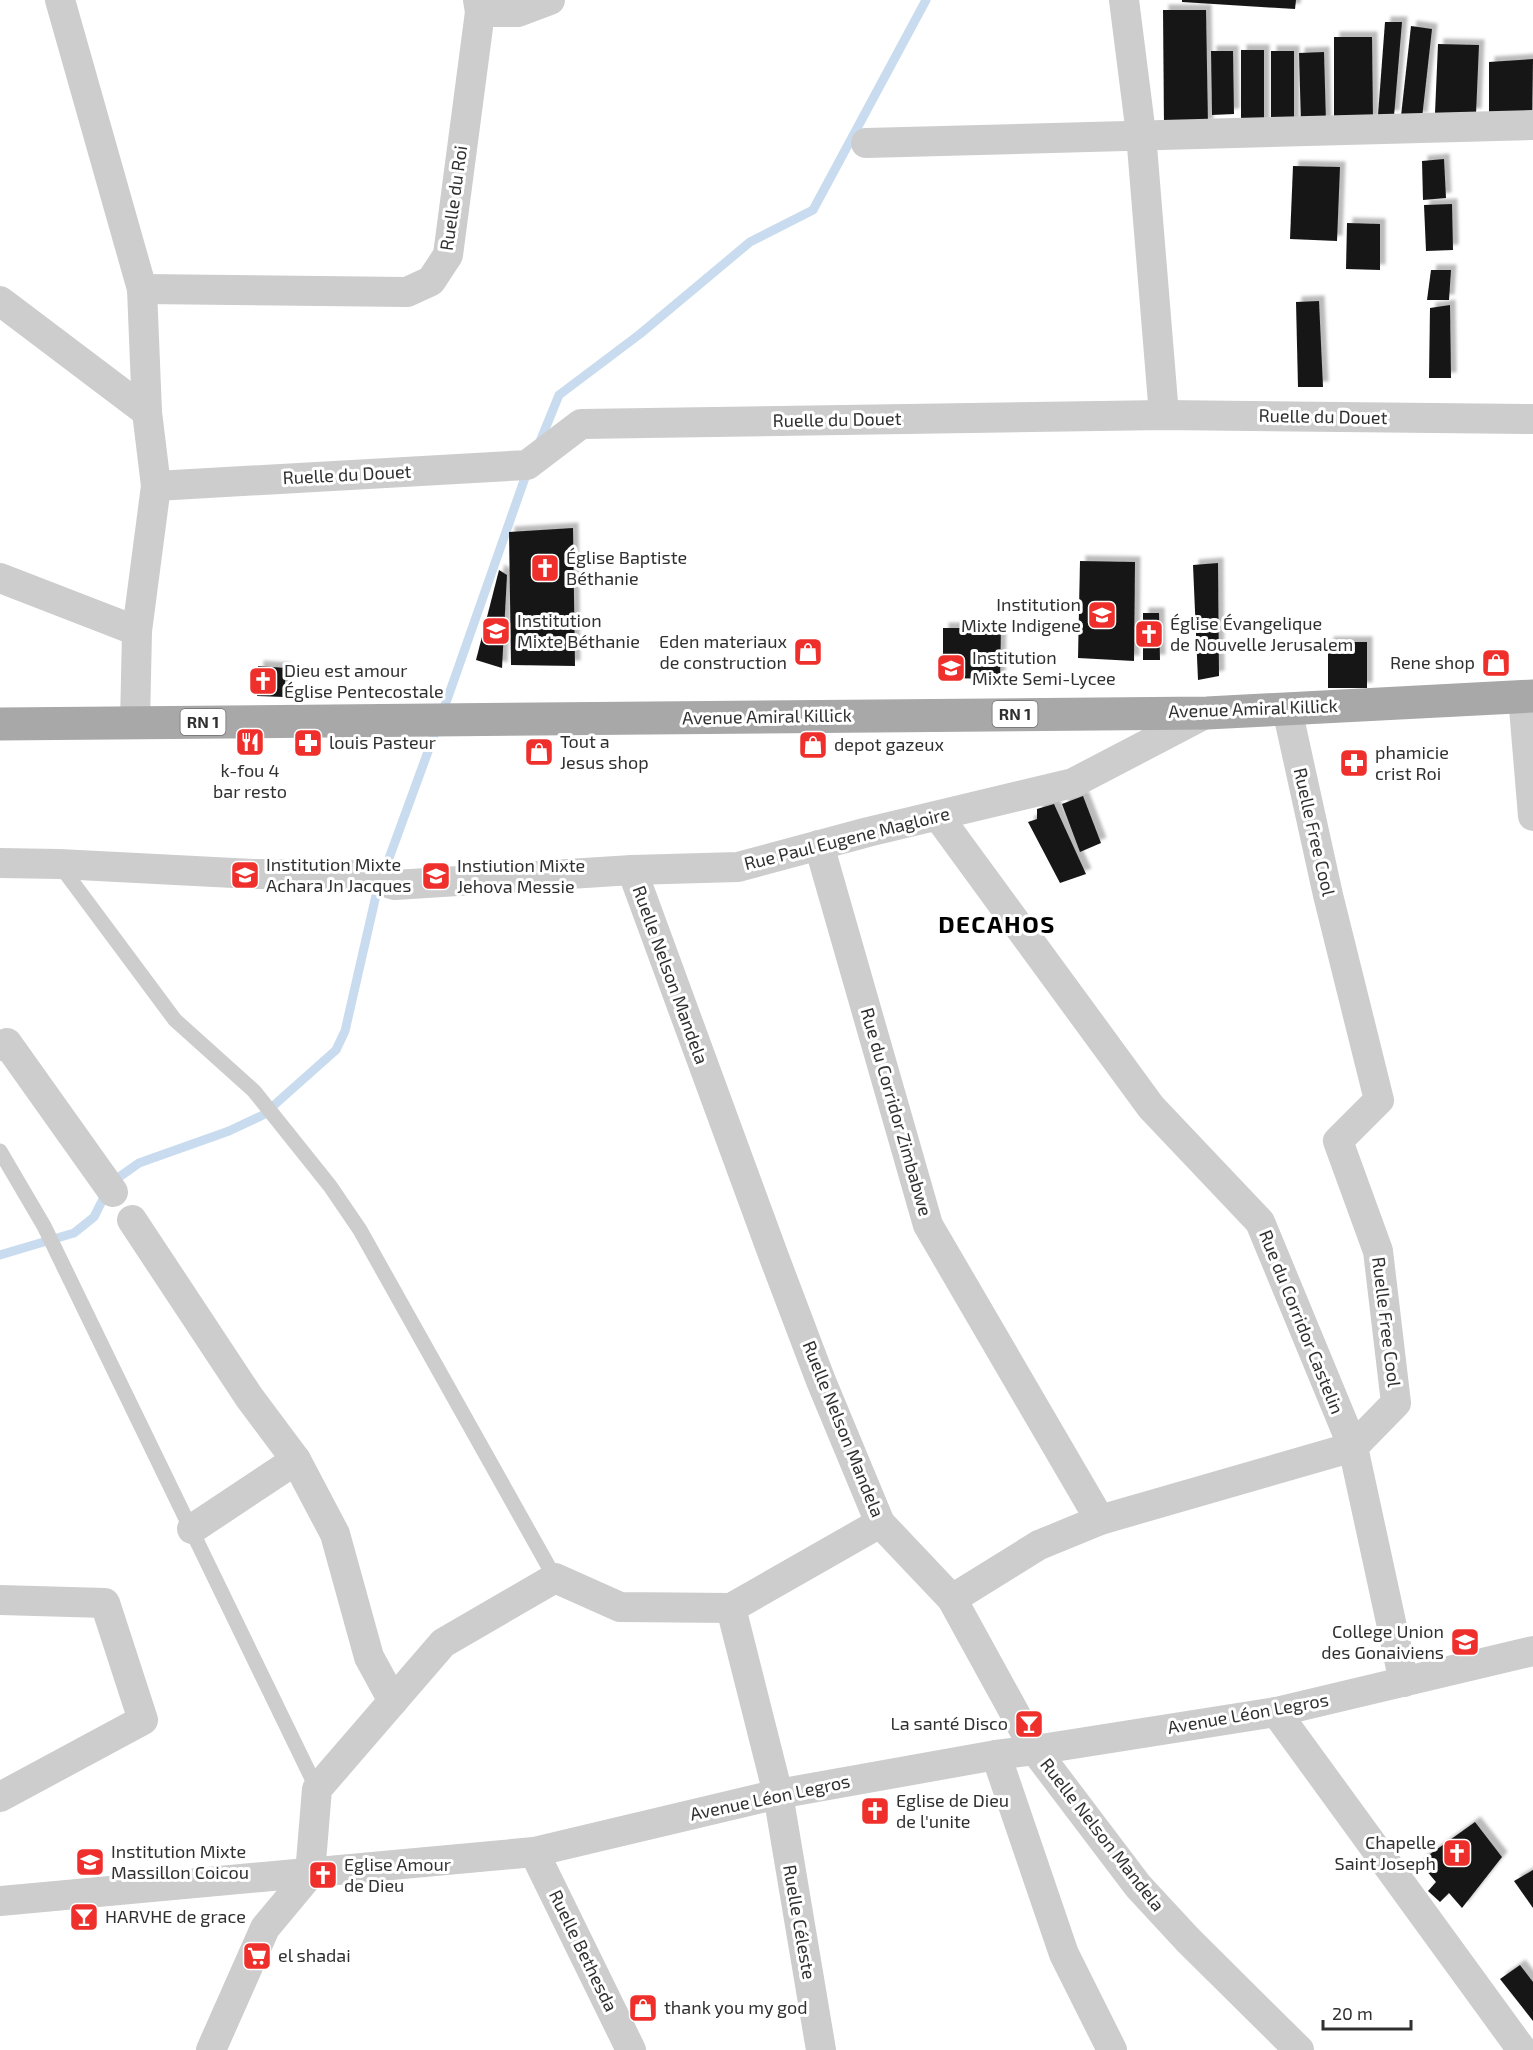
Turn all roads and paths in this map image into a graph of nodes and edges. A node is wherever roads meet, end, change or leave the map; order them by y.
1 (60, 0) edge
2 (550, 0) edge
3 (1124, 0) edge
4 (479, 6) edge
5 (1533, 125) edge
6 (1141, 134) junction
7 (866, 143) dead end
8 (142, 289) junction
9 (0, 301) edge
10 (147, 411) junction
11 (1164, 415) junction
12 (1533, 419) edge
13 (156, 486) junction
14 (0, 578) edge
15 (137, 631) junction
16 (1528, 696) edge
17 (1287, 710) junction
18 (1208, 712) junction
19 (135, 723) junction
20 (0, 724) edge
21 (938, 816) junction
22 (1533, 816) edge
23 (819, 845) junction
24 (0, 863) edge
25 (59, 864) junction
26 (632, 870) junction
27 (0, 1046) edge
28 (0, 1151) edge
29 (113, 1192) dead end
30 (132, 1220) dead end
31 (1353, 1447) junction
32 (296, 1460) junction
33 (1100, 1520) junction
34 (880, 1522) junction
35 (192, 1529) junction
36 (555, 1578) junction
37 (952, 1599) junction
38 (0, 1600) edge
39 (730, 1608) junction
40 (1533, 1651) edge
41 (1404, 1682) junction
42 (393, 1701) junction
43 (1276, 1712) junction
44 (1035, 1750) junction
45 (996, 1755) junction
46 (317, 1789) junction
47 (778, 1794) junction
48 (0, 1797) edge
49 (534, 1852) junction
50 (310, 1874) junction
51 (0, 1901) edge
52 (211, 2050) edge
53 (631, 2050) edge
54 (821, 2050) edge
55 (1112, 2050) edge
56 (1299, 2050) edge
57 (1522, 2050) edge

1 - 8 street
2 - 4 street
3 - 6 street
4 - 8 street, Ruelle du Roi
5 - 6 street
6 - 7 street
6 - 11 street
8 - 10 street
9 - 10 street
10 - 13 street
11 - 12 street, Ruelle du Douet
11 - 13 street, Ruelle du Douet
13 - 15 street
14 - 15 street
15 - 19 street
16 - 17 main road, Avenue Amiral Killick / RN 1
16 - 22 street
17 - 18 main road, Avenue Amiral Killick / RN 1
17 - 31 street, Ruelle Free Cool
18 - 19 main road, Avenue Amiral Killick / RN 1
18 - 21 street, Rue Paul Eugene Magloire
19 - 20 main road, Avenue Amiral Killick / RN 1
21 - 23 street, Rue Paul Eugene Magloire
21 - 31 street, Rue du Corridor Castelin
23 - 26 street, Rue Paul Eugene Magloire
23 - 33 street, Rue du Corridor Zimbabwe
24 - 25 street, Rue Paul Eugene Magloire
25 - 26 street, Rue Paul Eugene Magloire
25 - 36 lane
26 - 34 street, Ruelle Nelson Mandela
27 - 29 street
28 - 35 lane
30 - 32 street
31 - 33 street, Ruelle Free Cool
31 - 41 street, Rue du Corridor Castelin
32 - 35 street
32 - 42 street
33 - 37 street, Ruelle Free Cool
34 - 37 street, Ruelle Nelson Mandela
34 - 39 street
35 - 46 lane
36 - 39 street
36 - 42 street
37 - 44 street, Ruelle Nelson Mandela
38 - 48 street
39 - 47 street, Ruelle Céleste
40 - 41 street, Avenue Léon Legros
41 - 43 street, Avenue Léon Legros
42 - 46 street
43 - 44 street, Avenue Léon Legros
43 - 57 street
44 - 45 street, Avenue Léon Legros
44 - 56 street, Ruelle Nelson Mandela
45 - 47 street, Avenue Léon Legros
45 - 55 street
46 - 50 street
47 - 49 street, Avenue Léon Legros
47 - 54 street, Ruelle Céleste
49 - 50 street, Avenue Léon Legros
49 - 53 street, Ruelle Bethesda
50 - 51 street, Avenue Léon Legros
50 - 52 street

